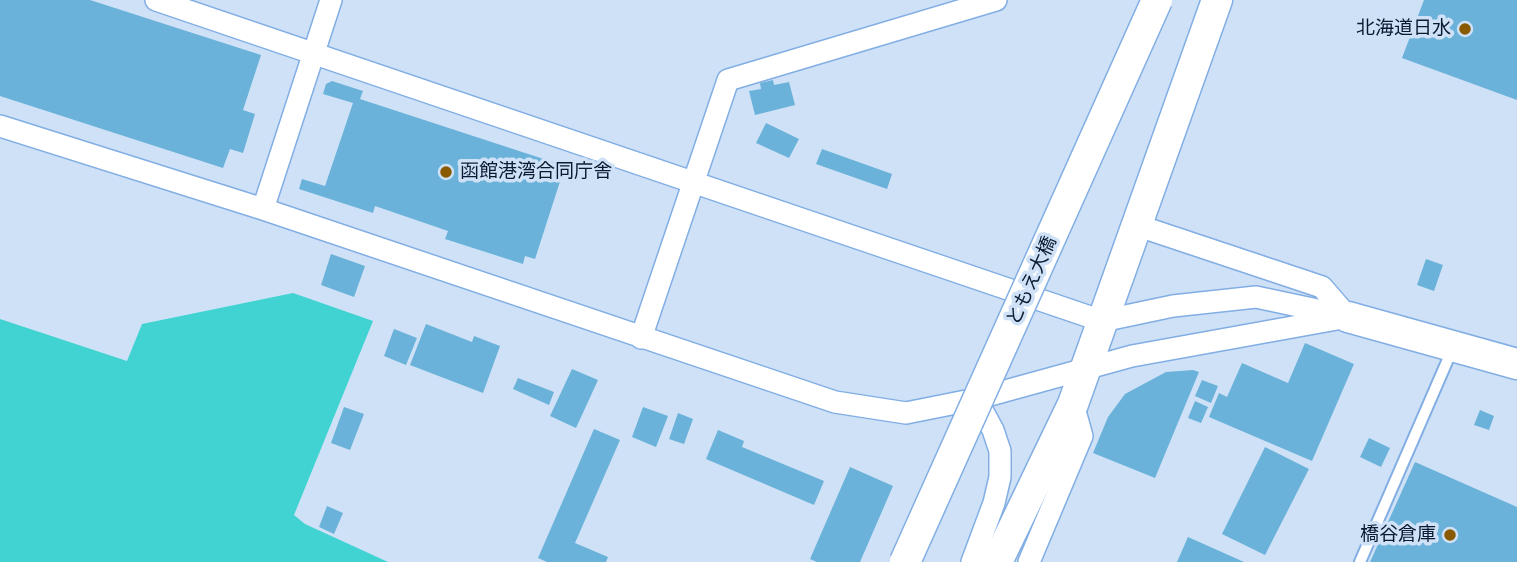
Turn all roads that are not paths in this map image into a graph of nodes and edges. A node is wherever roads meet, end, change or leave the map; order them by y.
1 (156, 0) edge
2 (331, 0) edge
3 (996, 0) edge
4 (1157, 0) edge
5 (1217, 0) edge
6 (314, 52) junction
7 (0, 126) edge
8 (694, 181) junction
9 (262, 209) junction
10 (1136, 225) junction
11 (1348, 317) junction
12 (1102, 321) junction
13 (641, 338) junction
14 (1454, 346) junction
15 (1517, 364) edge
16 (1083, 371) junction
17 (976, 399) junction
18 (1073, 404) junction
19 (905, 562) edge
20 (972, 562) edge
21 (997, 562) edge
22 (1029, 562) edge
23 (1360, 562) edge

1 - 6 street
2 - 6 street
3 - 8 street
4 - 19 street, ともえ大橋, bridge
5 - 10 street
6 - 8 street
6 - 9 street
7 - 9 street
8 - 12 street
8 - 13 street
9 - 13 street
10 - 11 street
10 - 12 street
11 - 12 street
11 - 14 street
11 - 16 street
12 - 16 street
13 - 17 street
14 - 15 street
14 - 23 lane
16 - 17 street
16 - 18 street
17 - 20 street
18 - 21 street
18 - 22 street

